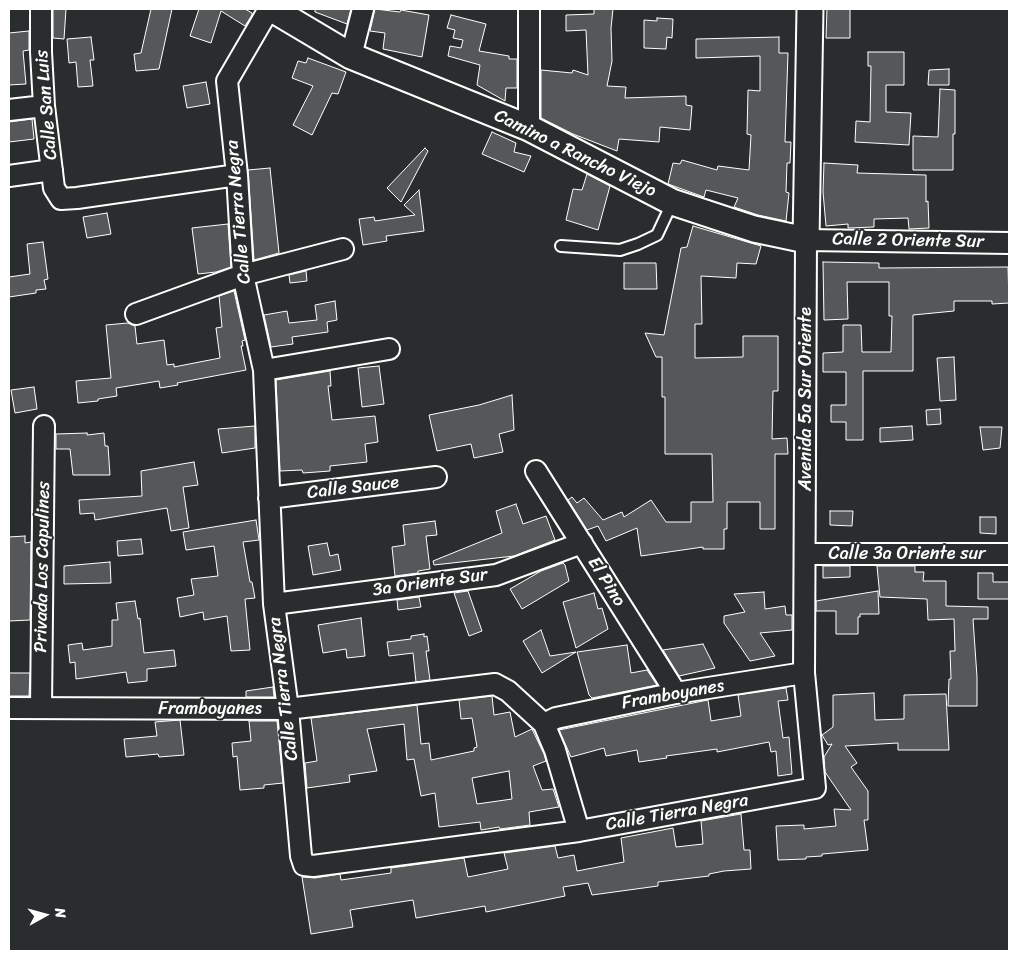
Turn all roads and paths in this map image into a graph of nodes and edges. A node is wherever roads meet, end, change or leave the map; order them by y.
1 (41, 9) edge
2 (270, 9) edge
3 (363, 9) edge
4 (529, 9) edge
5 (810, 9) edge
6 (351, 56) junction
7 (44, 106) junction
8 (9, 110) edge
9 (529, 128) junction
10 (52, 170) junction
11 (237, 175) junction
12 (9, 176) edge
13 (672, 202) junction
14 (806, 240) junction
15 (1009, 243) edge
16 (561, 246) dead end
17 (343, 250) dead end
18 (243, 275) junction
19 (136, 314) dead end
20 (389, 349) dead end
21 (264, 370) junction
22 (44, 426) dead end
23 (536, 471) dead end
24 (436, 477) dead end
25 (269, 498) junction
26 (582, 543) junction
27 (805, 554) junction
28 (1009, 554) edge
29 (274, 604) junction
30 (804, 673) junction
31 (676, 693) junction
32 (9, 708) edge
33 (41, 708) junction
34 (288, 709) junction
35 (544, 724) junction
36 (815, 788) joint
37 (579, 831) junction

1 - 7 street, Calle San Luis
2 - 6 street, Camino a Rancho Viejo
2 - 11 street, Calle Tierra Negra
3 - 6 street
4 - 9 street
5 - 14 street, Avenida 5a Sur Oriente
6 - 9 street, Camino a Rancho Viejo
7 - 8 street
7 - 10 street, Calle San Luis
9 - 13 street, Camino a Rancho Viejo
10 - 11 street, Calle San Luis
10 - 12 street
11 - 18 street, Calle Tierra Negra
13 - 14 street, Camino a Rancho Viejo
13 - 16 lane
14 - 15 street, Calle 2 Oriente Sur
14 - 27 street, Avenida 5a Sur Oriente
17 - 18 street
18 - 19 street
18 - 21 street, Calle Tierra Negra
20 - 21 street
21 - 25 street, Calle Tierra Negra
22 - 33 street, Privada Los Capulines
23 - 26 street, El Pino
24 - 25 street, Calle Sauce
25 - 29 street, Calle Tierra Negra
26 - 29 street, 3a Oriente Sur
26 - 31 street, El Pino
27 - 28 street, Calle 3a Oriente sur
27 - 30 street, Avenida 5a Sur Oriente
29 - 34 street, Calle Tierra Negra
30 - 31 street, Framboyanes
30 - 36 street, Avenida 5a Sur Oriente
31 - 35 street, Framboyanes
32 - 33 street, Framboyanes
33 - 34 street, Framboyanes
34 - 35 street, Framboyanes
34 - 37 street, Calle Tierra Negra
35 - 37 street, Framboyanes
36 - 37 street, Calle Tierra Negra

